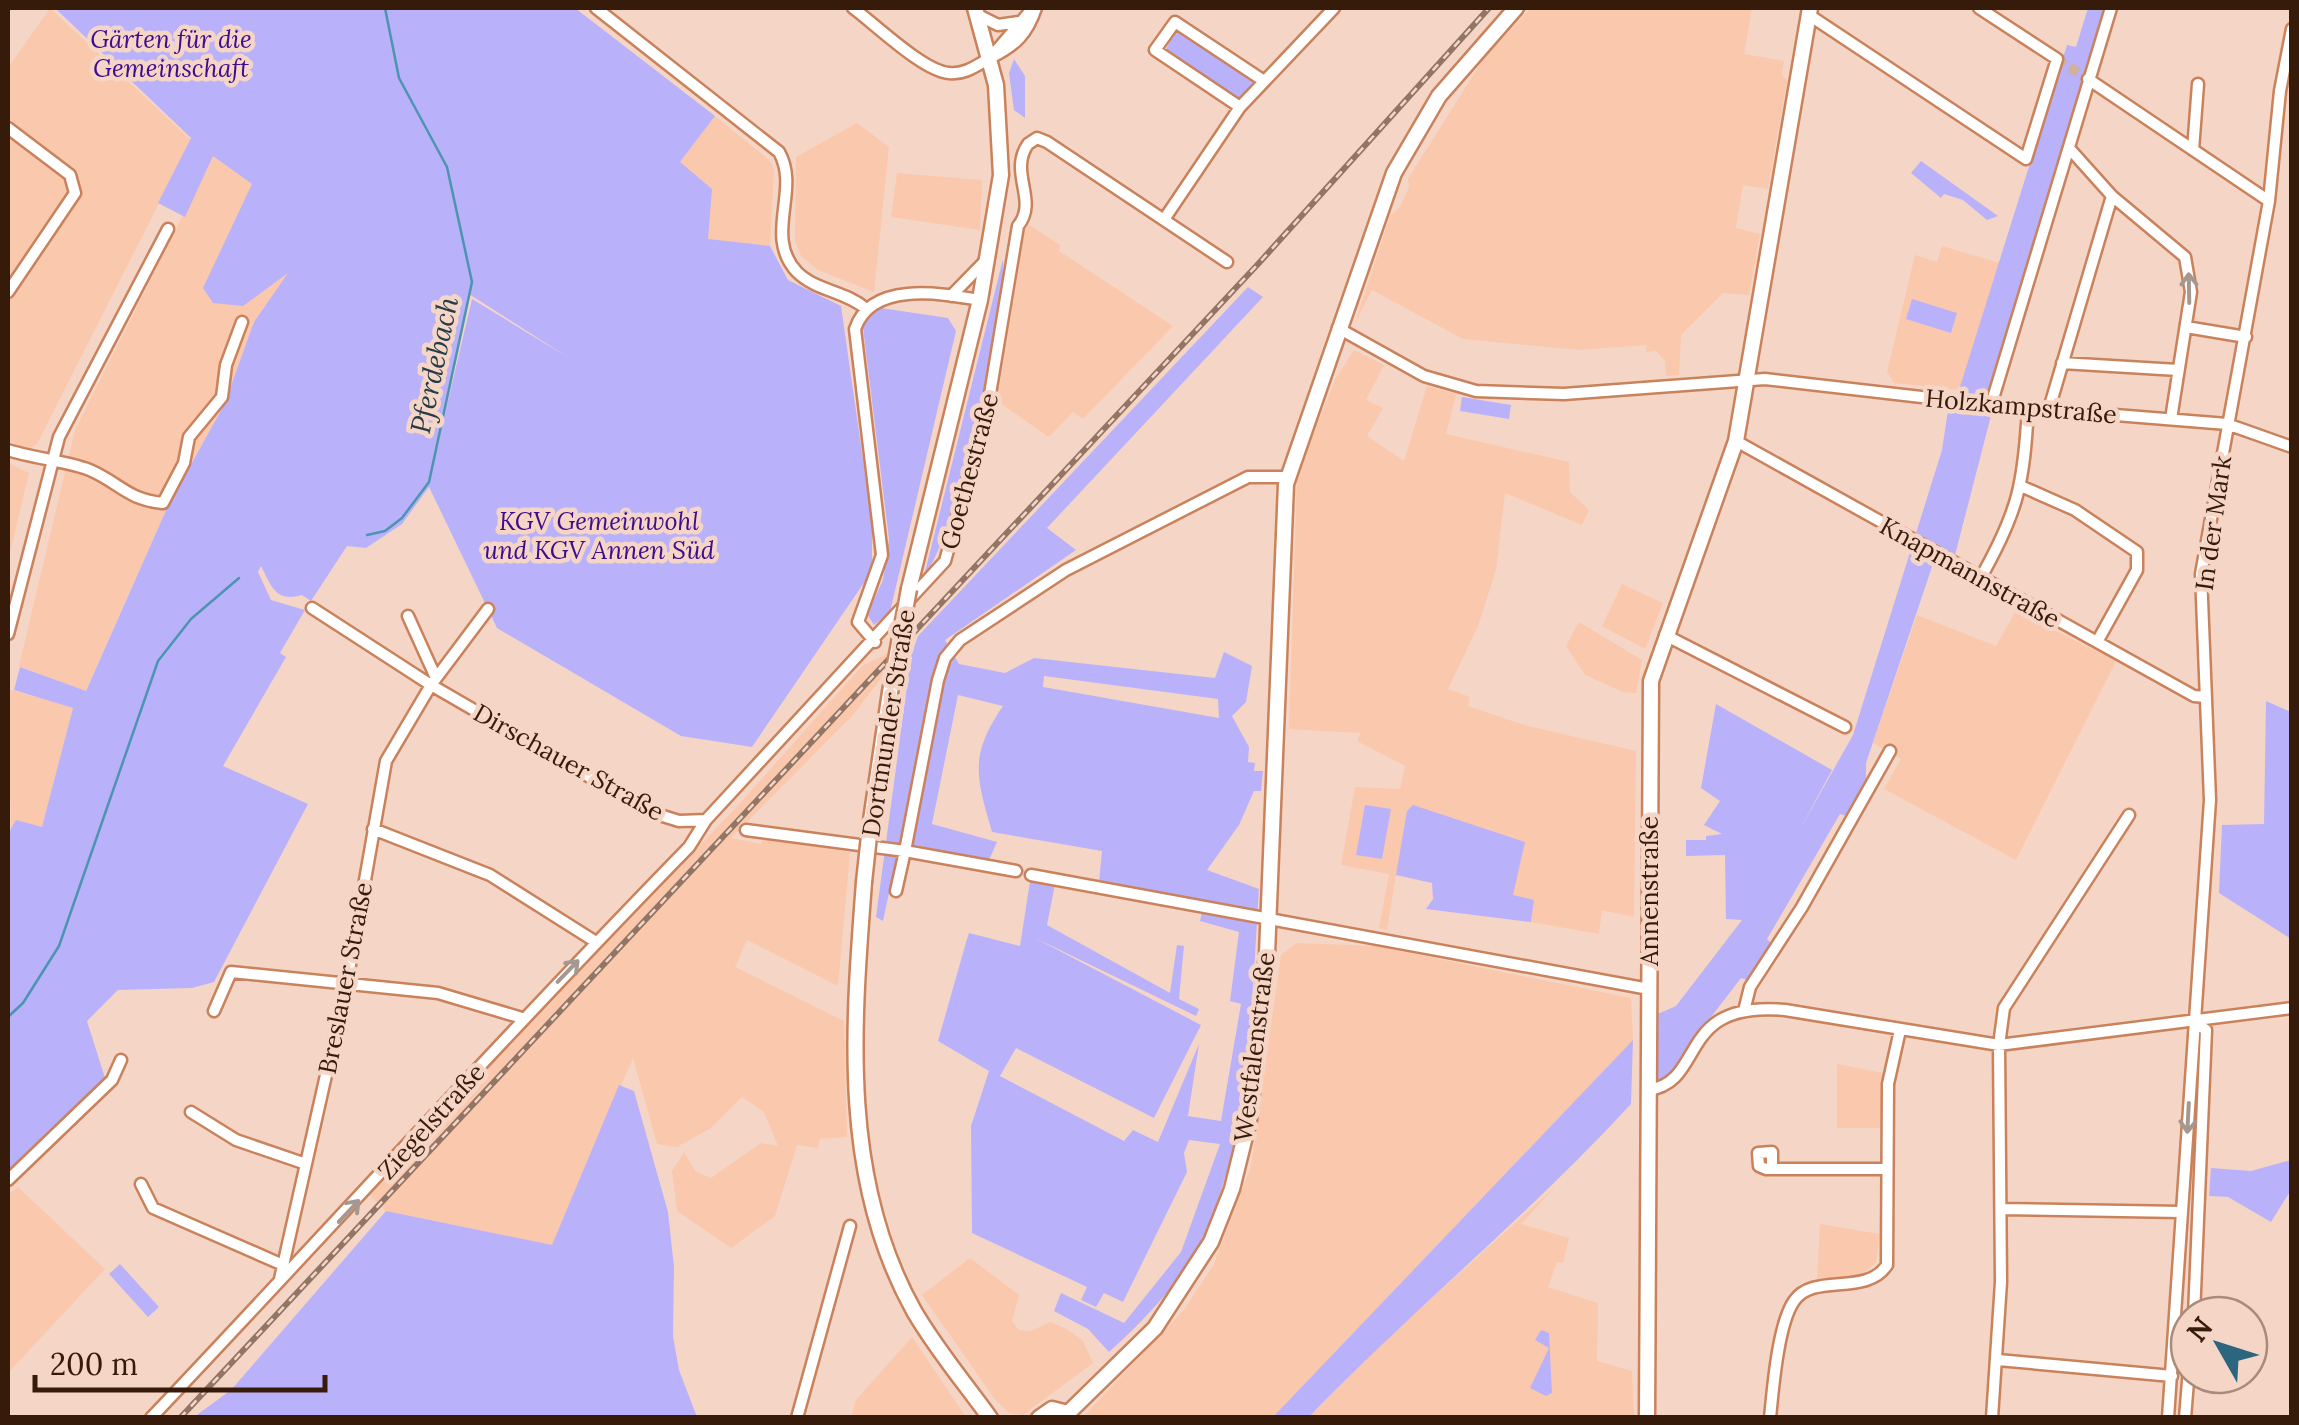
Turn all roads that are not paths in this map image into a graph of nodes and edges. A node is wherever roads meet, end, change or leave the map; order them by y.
1 (596, 8) edge
2 (854, 8) edge
3 (1035, 8) edge
4 (1334, 8) edge
5 (1516, 8) edge
6 (1979, 8) edge
7 (2111, 8) edge
8 (977, 11) edge
9 (1809, 11) edge
10 (1020, 22) junction
11 (2292, 29) edge
12 (990, 58) junction
13 (2088, 79) junction
14 (1264, 82) junction
15 (2198, 84) dead end
16 (1240, 107) junction
17 (8, 128) edge
18 (2069, 148) junction
19 (2193, 150) junction
20 (2112, 196) junction
21 (2269, 201) junction
22 (1165, 218) junction
23 (168, 229) dead end
24 (988, 257) junction
25 (1227, 262) dead end
26 (8, 292) edge
27 (950, 296) junction
28 (980, 300) junction
29 (865, 308) junction
30 (242, 322) dead end
31 (2186, 327) junction
32 (1338, 328) junction
33 (2246, 337) junction
34 (2062, 362) junction
35 (2178, 370) junction
36 (1747, 381) junction
37 (1991, 405) junction
38 (2028, 408) junction
39 (2048, 409) junction
40 (2171, 419) junction
41 (2227, 424) junction
42 (1736, 441) junction
43 (2292, 447) edge
44 (8, 450) edge
45 (50, 462) junction
46 (1288, 477) junction
47 (2023, 487) junction
48 (1980, 579) junction
49 (312, 608) dead end
50 (488, 608) dead end
51 (408, 616) dead end
52 (8, 634) edge
53 (1665, 635) junction
54 (874, 642) junction
55 (2097, 642) junction
56 (434, 682) junction
57 (2206, 697) junction
58 (1845, 727) dead end
59 (1890, 751) dead end
60 (2129, 816) dead end
61 (706, 820) junction
62 (373, 829) junction
63 (746, 830) dead end
64 (900, 851) junction
65 (1016, 871) dead end
66 (1031, 874) dead end
67 (896, 891) dead end
68 (1268, 920) junction
69 (596, 942) junction
70 (347, 982) junction
71 (1649, 989) junction
72 (2292, 1008) edge
73 (214, 1011) dead end
74 (1744, 1011) junction
75 (522, 1018) junction
76 (2193, 1021) junction
77 (1900, 1030) junction
78 (1999, 1046) junction
79 (120, 1060) dead end
80 (1648, 1090) junction
81 (191, 1112) dead end
82 (306, 1164) junction
83 (1772, 1166) dead end
84 (1888, 1169) junction
85 (8, 1180) edge
86 (140, 1184) dead end
87 (2002, 1209) junction
88 (2182, 1212) junction
89 (850, 1226) dead end
90 (283, 1265) junction
91 (280, 1280) junction
92 (2177, 1295) edge
93 (2195, 1295) edge
94 (1998, 1360) junction
95 (2169, 1376) edge
96 (1064, 1415) edge
97 (151, 1418) edge
98 (797, 1418) edge
99 (990, 1418) edge
100 (1039, 1418) edge
101 (1647, 1418) edge
102 (1770, 1418) edge
103 (1992, 1418) edge

1 - 29 street
2 - 12 street
3 - 10 street
3 - 12 street
4 - 14 street
5 - 32 street
6 - 9 street
7 - 13 street
8 - 10 street
8 - 12 street, Dortmunder Straße
9 - 36 street, Annenstraße
10 - 12 street
11 - 21 street, In der Mark
12 - 24 street, Dortmunder Straße
13 - 18 street
13 - 19 street
14 - 16 street
14 - 16 street
15 - 19 street
16 - 22 street
17 - 26 street
18 - 20 street
18 - 37 street
19 - 21 street
31 -> 20 street
20 - 34 street
21 - 33 street, In der Mark
22 - 25 street, Goethestraße
22 - 54 street, Goethestraße
23 - 45 street
24 - 27 street
24 - 28 street, Dortmunder Straße
27 - 28 street
27 - 29 street
28 - 99 street, Dortmunder Straße, bridge
29 - 54 street
30 - 45 street
31 - 33 street
31 - 35 street
32 - 36 street, Holzkampstraße
32 - 46 street, Westfalenstraße
33 - 41 street, In der Mark
34 - 35 street
34 - 39 street
35 - 40 street
36 - 37 street, Holzkampstraße
36 - 42 street, Annenstraße
37 - 38 street, Holzkampstraße
38 - 39 street, Holzkampstraße
38 - 47 street
39 - 40 street, Holzkampstraße
40 - 41 street, Holzkampstraße
41 - 43 street, Holzkampstraße
41 - 57 street, In der Mark
42 - 48 street, Knapmannstraße
42 - 53 street, Annenstraße
44 - 45 street
45 - 52 street
46 - 64 street
46 - 68 street, Westfalenstraße
47 - 48 street
47 - 55 street
48 - 55 street, Knapmannstraße
49 - 56 street, Dirschauer Straße
50 - 56 street
51 - 56 street
53 - 58 street
53 - 71 street, Annenstraße
54 - 61 street
55 - 57 street, Knapmannstraße
56 - 61 street, Dirschauer Straße
56 - 62 street, Breslauer Straße
57 - 76 street, In der Mark
59 - 74 street
60 - 78 street
61 - 69 street, Ziegelstraße
62 - 69 street
62 - 70 street, Breslauer Straße
63 - 64 street
64 - 65 street
64 - 67 street
66 - 68 street, Westfalenstraße
68 - 71 street
68 - 96 street, Westfalenstraße
75 -> 69 street, Ziegelstraße
70 - 73 street
70 - 75 street
70 - 82 street, Breslauer Straße
71 - 80 street, Annenstraße
72 - 76 street
74 - 77 street
74 - 80 street
91 -> 75 street, Ziegelstraße
76 - 78 street
76 -> 88 street, In der Mark
76 - 93 street, In der Mark
77 - 78 street
77 - 84 street
78 - 87 street
79 - 85 street
80 - 101 street, Annenstraße
81 - 82 street
82 - 90 street, Breslauer Straße
83 - 84 street
84 - 102 street
86 - 90 street
87 - 88 street
87 - 94 street
88 - 92 street, In der Mark
89 - 98 street
90 - 91 street, Breslauer Straße
91 - 97 street, Ziegelstraße
94 - 95 street
94 - 103 street
96 - 100 street, Westfalenstraße

